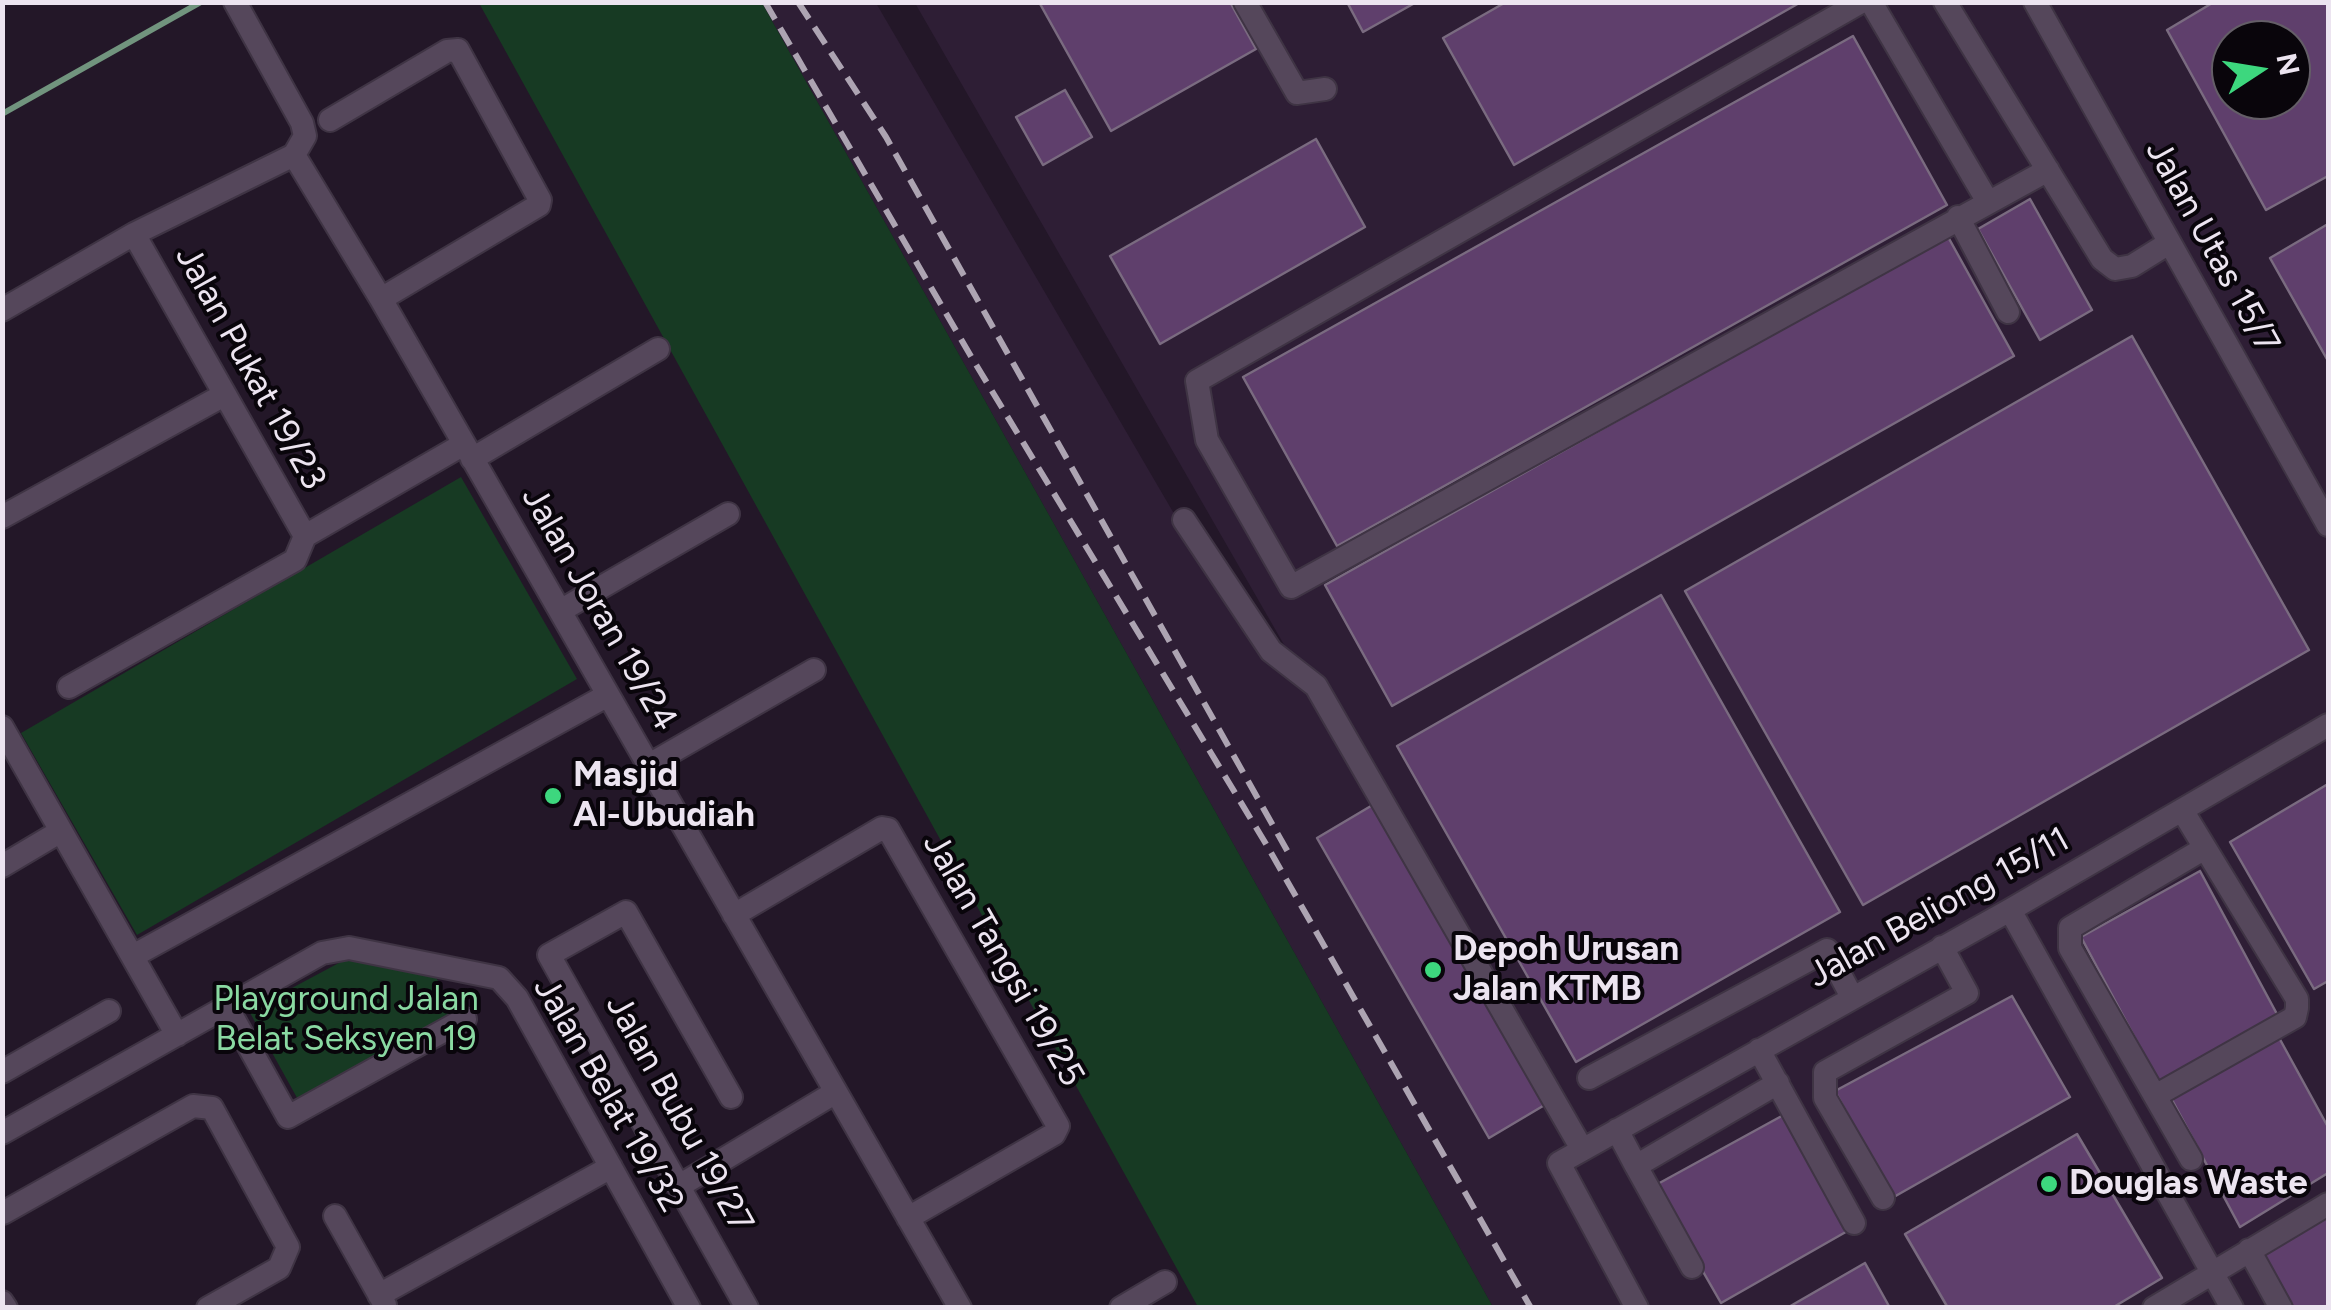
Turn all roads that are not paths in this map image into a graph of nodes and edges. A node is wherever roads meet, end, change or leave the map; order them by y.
1 (235, 2) edge
2 (1244, 2) edge
3 (1862, 2) edge
4 (1871, 2) edge
5 (1946, 2) edge
6 (2035, 2) edge
7 (1326, 90) dead end
8 (330, 120) dead end
9 (294, 154) junction
10 (2048, 170) junction
11 (1988, 202) junction
12 (1958, 217) junction
13 (134, 234) junction
14 (2169, 243) junction
15 (381, 299) junction
16 (2, 310) edge
17 (2008, 312) dead end
18 (658, 349) dead end
19 (224, 395) junction
20 (468, 451) junction
21 (728, 514) dead end
22 (2, 517) edge
23 (1184, 520) dead end
24 (2328, 526) edge
25 (305, 536) junction
26 (560, 611) junction
27 (814, 670) dead end
28 (70, 687) dead end
29 (608, 695) junction
30 (2328, 725) edge
31 (2, 727) edge
32 (648, 765) junction
33 (2182, 810) junction
34 (61, 831) junction
35 (2205, 848) junction
36 (2, 866) edge
37 (2010, 910) junction
38 (734, 915) junction
39 (1942, 947) junction
40 (132, 956) junction
41 (1852, 998) junction
42 (227, 1007) junction
43 (110, 1011) dead end
44 (465, 1020) dead end
45 (177, 1035) junction
46 (1760, 1050) junction
47 (2, 1072) edge
48 (1589, 1078) dead end
49 (1778, 1083) junction
50 (836, 1092) junction
51 (2155, 1096) junction
52 (731, 1097) dead end
53 (1617, 1130) junction
54 (2, 1134) edge
55 (1582, 1149) junction
56 (2190, 1159) dead end
57 (1636, 1166) junction
58 (610, 1167) junction
59 (679, 1186) junction
60 (1883, 1198) dead end
61 (2328, 1204) edge
62 (3, 1214) edge
63 (335, 1216) dead end
64 (908, 1218) junction
65 (1854, 1223) dead end
66 (2249, 1250) junction
67 (1692, 1267) dead end
68 (2213, 1274) junction
69 (1164, 1282) dead end
70 (383, 1301) edge
71 (208, 1308) edge
72 (689, 1308) edge
73 (747, 1308) edge
74 (960, 1308) edge
75 (1121, 1308) edge
76 (1637, 1308) edge
77 (2154, 1308) edge
78 (2232, 1308) edge
79 (2281, 1308) edge

1 - 9 street
2 - 7 street
3 - 12 street
4 - 11 street
5 - 10 street
6 - 14 street, Jalan Utas 15/7
8 - 15 street
9 - 13 street
9 - 15 street, Jalan Joran 19/24
10 - 11 street
10 - 14 street
11 - 12 street
12 - 17 street
13 - 16 street
13 - 19 street, Jalan Pukat 19/23
14 - 24 street, Jalan Utas 15/7
15 - 20 street, Jalan Joran 19/24
18 - 20 street
19 - 22 street
19 - 25 street, Jalan Pukat 19/23
20 - 25 street
20 - 26 street, Jalan Joran 19/24
21 - 26 street
23 - 55 street
25 - 28 street
26 - 29 street, Jalan Joran 19/24
27 - 32 street
29 - 32 street, Jalan Joran 19/24
29 - 40 street
30 - 33 street, Jalan Beliong 15/11
31 - 34 street
32 - 38 street, Jalan Joran 19/24
33 - 35 street
33 - 37 street, Jalan Beliong 15/11
34 - 36 street
34 - 40 street
35 - 51 street
35 - 51 street
37 - 39 street, Jalan Beliong 15/11
37 - 68 street
38 - 50 street, Jalan Joran 19/24
38 - 64 street, Jalan Tangsi 19/25
39 - 41 street, Jalan Beliong 15/11
39 - 60 street
40 - 45 street
41 - 46 street, Jalan Beliong 15/11
41 - 48 street
42 - 44 street
42 - 45 street, Jalan Belat 19/32
42 - 58 street, Jalan Belat 19/32
43 - 47 street
45 - 54 street, Jalan Belat 19/32
46 - 49 street
46 - 53 street, Jalan Beliong 15/11
49 - 57 street
49 - 65 street
50 - 59 street
50 - 64 street, Jalan Joran 19/24
51 - 56 street
52 - 59 street, Jalan Bubu 19/27
53 - 55 street, Jalan Beliong 15/11
53 - 57 street
55 - 76 street
57 - 67 street
58 - 70 street
58 - 72 street, Jalan Belat 19/32
59 - 73 street, Jalan Bubu 19/27
61 - 66 street
62 - 71 street
63 - 70 street
64 - 74 street, Jalan Joran 19/24
66 - 68 street
66 - 79 street
68 - 77 street
68 - 78 street
69 - 75 street

